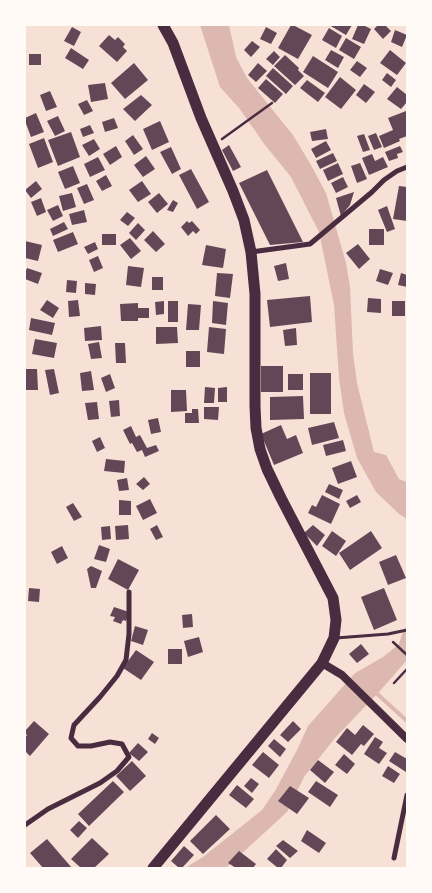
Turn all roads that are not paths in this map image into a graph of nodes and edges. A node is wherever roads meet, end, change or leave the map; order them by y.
1 (163, 25) edge
2 (407, 167) edge
3 (251, 252) junction
4 (129, 592) dead end
5 (407, 630) edge
6 (334, 638) junction
7 (322, 663) junction
8 (407, 739) edge
9 (407, 795) edge
10 (25, 826) edge
11 (394, 858) dead end
12 (152, 868) edge

1 - 3 highway
2 - 3 street
3 - 6 highway
4 - 10 street
5 - 6 lane
6 - 7 highway
7 - 8 street
7 - 12 highway
9 - 11 street

